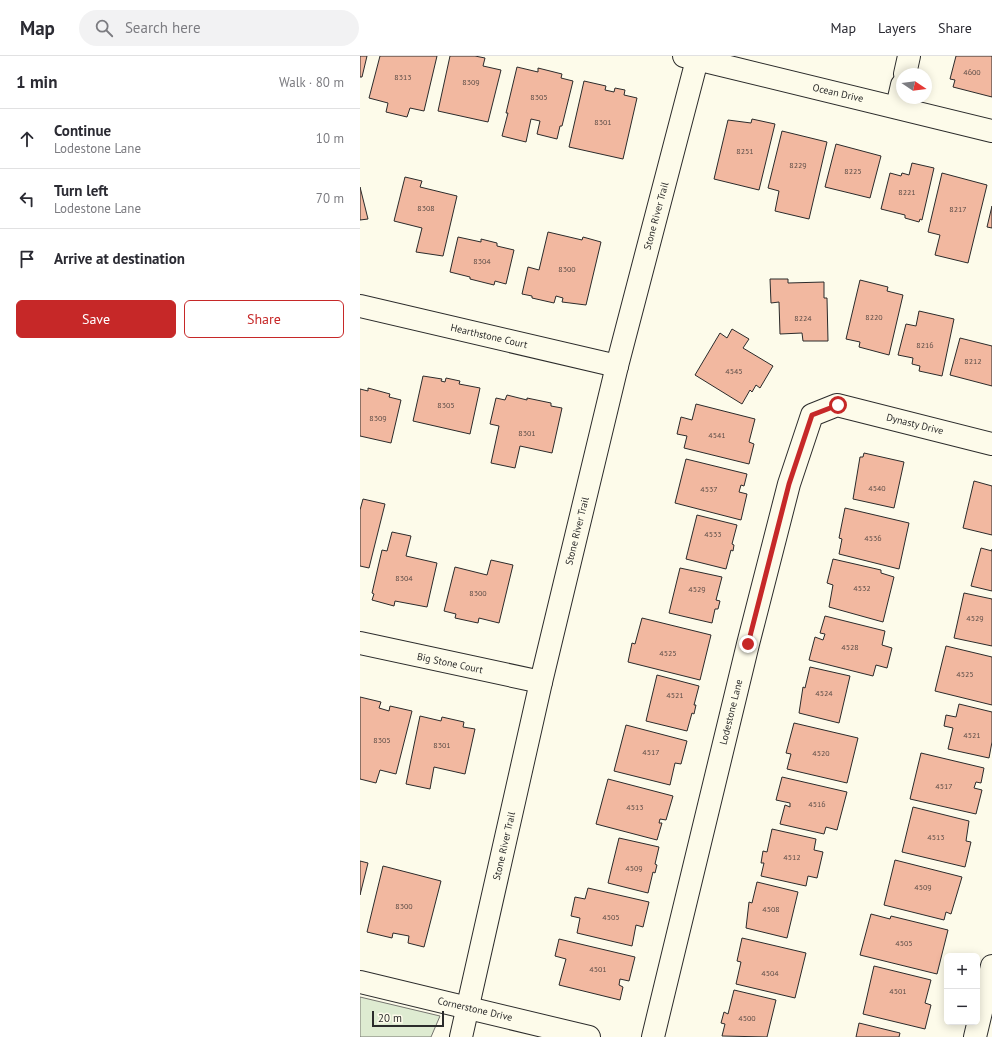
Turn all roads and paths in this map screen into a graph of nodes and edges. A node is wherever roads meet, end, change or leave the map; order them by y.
1 (909, 56) edge
2 (693, 57) edge
3 (906, 68) edge
4 (898, 104) edge
5 (897, 107) junction
6 (992, 131) edge
7 (360, 306) edge
8 (617, 366) junction
9 (838, 405) joint
10 (992, 444) edge
11 (360, 644) edge
12 (541, 682) junction
13 (992, 966) edge
14 (360, 982) edge
15 (468, 1008) junction
16 (455, 1037) edge
17 (461, 1037) edge
18 (589, 1037) edge
19 (653, 1037) edge
20 (975, 1037) edge

1 - 3 street
2 - 5 street, Ocean Drive
2 - 8 street, Stone River Trail
4 - 5 street
5 - 6 street, Ocean Drive
7 - 8 street, Hearthstone Court
8 - 12 street, Stone River Trail
9 - 10 street, Dynasty Drive
9 - 19 street, Lodestone Lane
11 - 12 street, Big Stone Court
12 - 15 street, Stone River Trail
13 - 20 street
14 - 15 street, Cornerstone Drive
15 - 16 street, Stone River Trail
15 - 17 street, Stone River Trail
15 - 18 street, Cornerstone Drive

